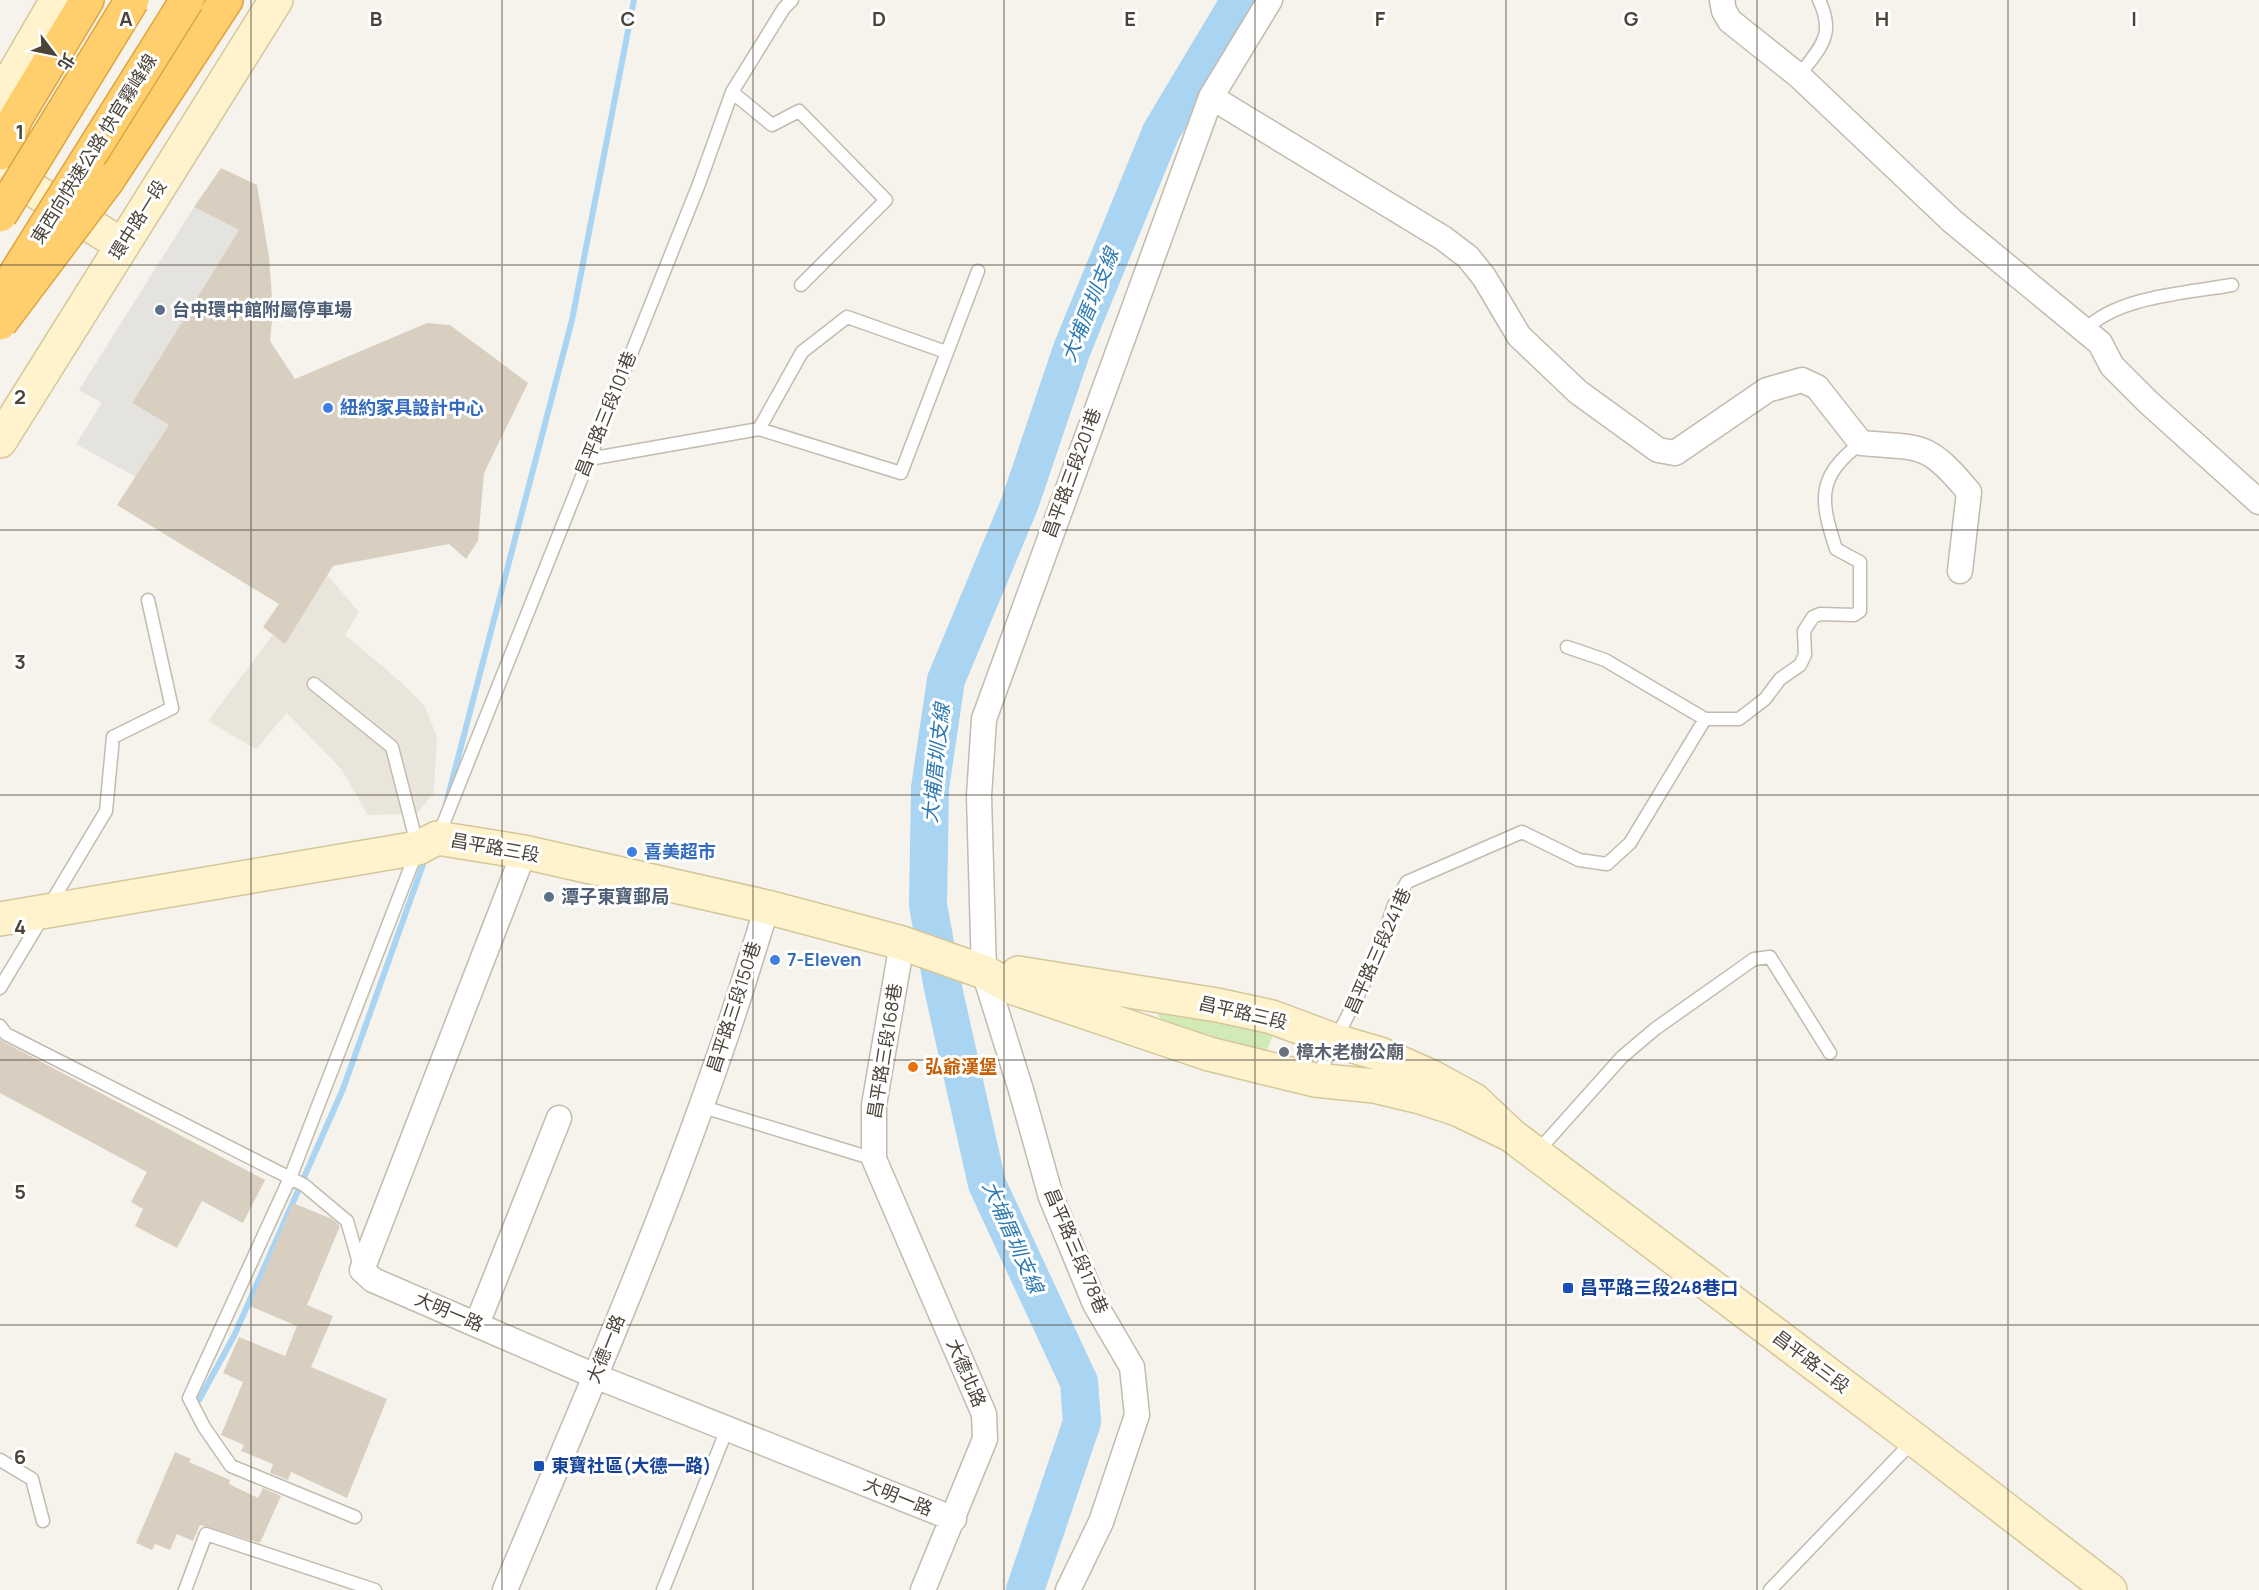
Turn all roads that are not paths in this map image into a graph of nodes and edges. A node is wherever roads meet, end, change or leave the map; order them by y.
1 (57, 0) edge
2 (87, 0) edge
3 (132, 0) edge
4 (187, 0) edge
5 (226, 0) edge
6 (276, 0) edge
7 (792, 0) edge
8 (1270, 0) edge
9 (1722, 0) edge
10 (1819, 0) edge
11 (1798, 76) junction
12 (732, 93) junction
13 (1210, 97) junction
14 (0, 98) edge
15 (0, 153) edge
16 (0, 169) edge
17 (0, 215) edge
18 (122, 245) junction
19 (978, 271) dead end
20 (801, 285) dead end
21 (2232, 285) dead end
22 (0, 299) edge
23 (0, 323) edge
24 (2085, 330) junction
25 (946, 352) junction
26 (759, 429) junction
27 (0, 441) edge
28 (1861, 443) junction
29 (589, 459) junction
30 (2259, 502) edge
31 (1960, 571) dead end
32 (148, 600) dead end
33 (1567, 647) dead end
34 (314, 684) dead end
35 (1705, 719) junction
36 (428, 843) junction
37 (525, 852) junction
38 (767, 907) junction
39 (46, 911) junction
40 (0, 919) edge
41 (902, 943) junction
42 (984, 972) junction
43 (0, 988) edge
44 (0, 1026) edge
45 (1336, 1041) junction
46 (1830, 1053) dead end
47 (1316, 1080) junction
48 (700, 1106) junction
49 (559, 1118) dead end
50 (1523, 1144) junction
51 (874, 1159) junction
52 (290, 1178) junction
53 (362, 1270) junction
54 (477, 1324) junction
55 (595, 1376) junction
56 (727, 1429) junction
57 (1914, 1439) junction
58 (0, 1460) edge
59 (355, 1517) dead end
60 (954, 1519) junction
61 (43, 1521) dead end
62 (370, 1589) edge
63 (184, 1590) edge
64 (505, 1590) edge
65 (663, 1590) edge
66 (923, 1590) edge
67 (1068, 1590) edge
68 (1770, 1590) edge
69 (2110, 1590) edge

1 - 14 street
2 - 15 highway
3 - 17 highway, bridge
4 - 22 highway, 東西向快速公路 快官霧峰線, bridge
5 - 23 highway, bridge
6 - 18 street, 環中路一段
7 - 12 lane, 昌平路三段101巷
8 - 13 street, 昌平路三段201巷
9 - 11 street
10 - 11 lane
11 - 24 street
12 - 20 lane
12 - 29 lane, 昌平路三段101巷
13 - 28 street
13 - 42 street, 昌平路三段201巷
16 - 18 street
18 - 27 street, 環中路一段
19 - 25 lane
21 - 24 lane
24 - 30 street
25 - 26 lane
25 - 26 lane
26 - 29 lane
28 - 31 street
28 - 35 lane
29 - 36 lane, 昌平路三段101巷
32 - 39 lane
33 - 35 lane
34 - 36 lane
35 - 45 lane, 昌平路三段241巷
36 - 37 street, 昌平路三段
36 - 39 street, 昌平路三段
36 - 52 lane, 昌平路三段101巷
37 - 38 street, 昌平路三段
37 - 53 street
38 - 41 street, 昌平路三段
38 - 48 street, 昌平路三段150巷
39 - 40 street, 昌平路三段
39 - 43 lane
41 - 42 street, 昌平路三段
41 - 51 street, 昌平路三段168巷
42 - 45 street, 昌平路三段
42 - 47 street, 昌平路三段
42 - 67 street, 昌平路三段178巷
44 - 52 lane
45 - 47 lane, 昌平路三段241巷
45 - 50 street, 昌平路三段
46 - 50 lane
47 - 50 street, 昌平路三段
48 - 51 lane
48 - 55 street, 大德一路
49 - 54 street
50 - 57 street, 昌平路三段
51 - 60 street, 大德北路
52 - 53 lane
52 - 59 lane, 昌平路三段101巷
53 - 54 street, 大明一路
54 - 55 street, 大明一路
55 - 56 street, 大明一路
55 - 64 street, 大德一路
56 - 60 street, 大明一路
56 - 65 lane
57 - 68 lane
57 - 69 street, 昌平路三段
58 - 61 lane
60 - 66 street, 大德北路
62 - 63 lane

